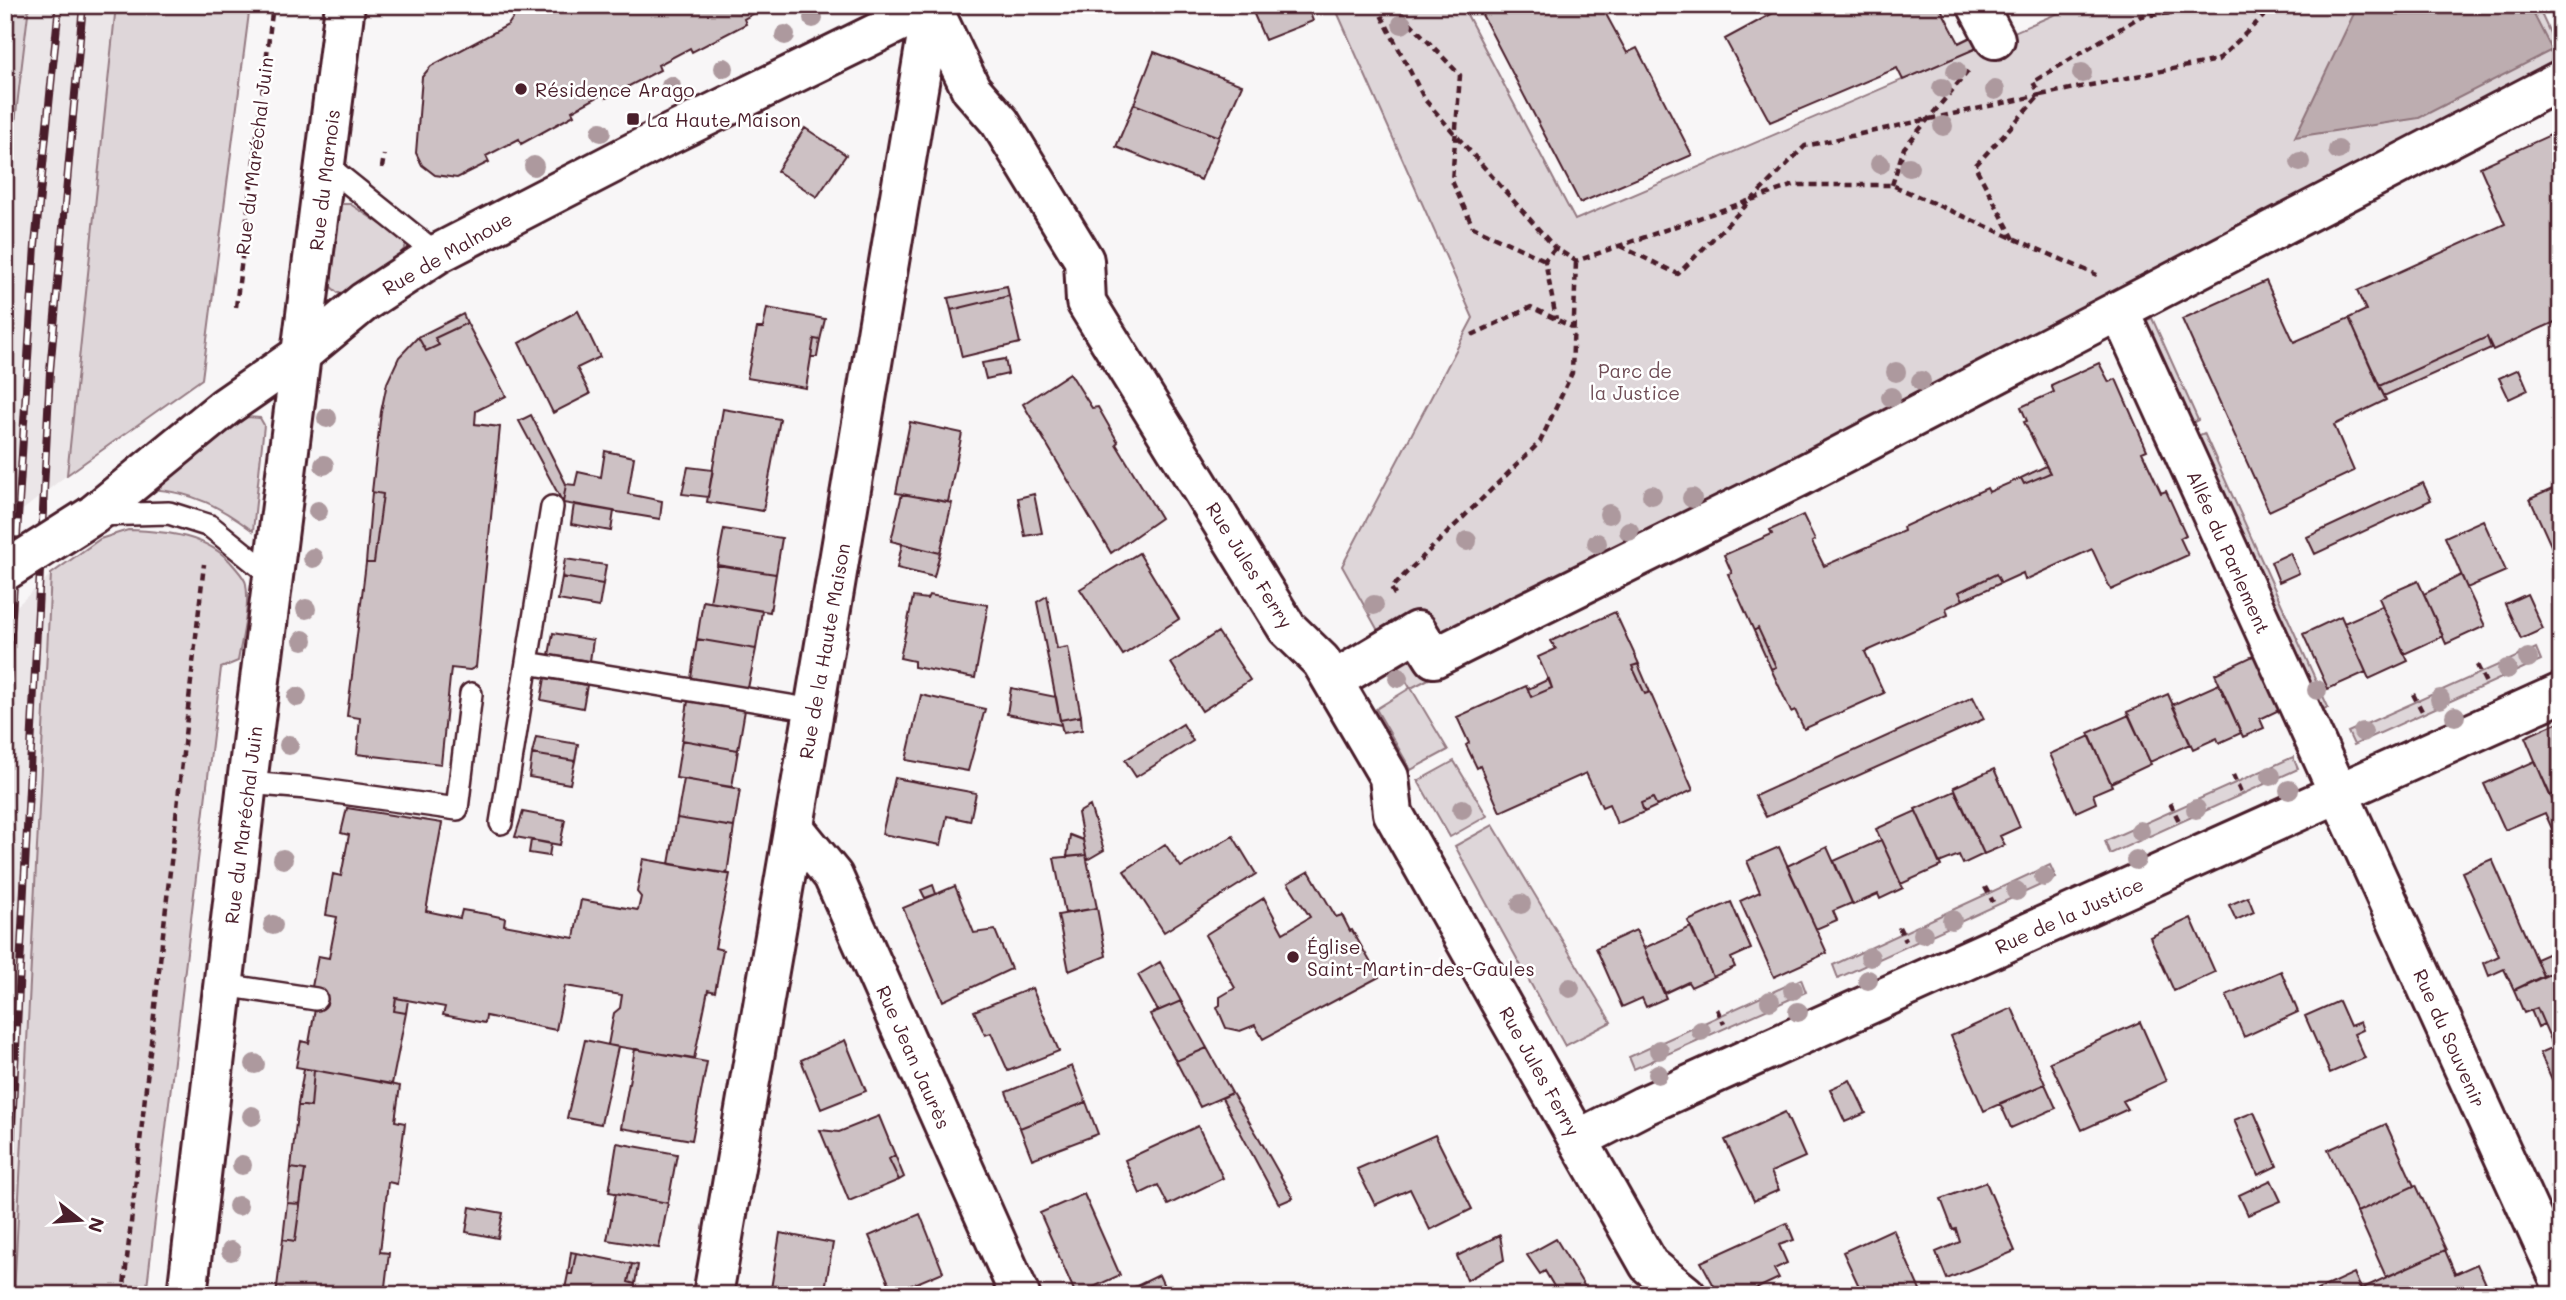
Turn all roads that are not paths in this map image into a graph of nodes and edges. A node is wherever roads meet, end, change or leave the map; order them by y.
1 (345, 5) edge
2 (1977, 5) edge
3 (932, 6) edge
4 (1995, 39) road end
5 (2561, 80) edge
6 (325, 164) junction
7 (437, 254) junction
8 (2119, 310) junction
9 (300, 355) junction
10 (552, 507) dead end
11 (93, 515) junction
12 (5, 571) edge
13 (273, 577) junction
14 (527, 663) junction
15 (1333, 681) junction
16 (2561, 693) edge
17 (471, 694) dead end
18 (814, 710) junction
19 (247, 783) junction
20 (2339, 794) junction
21 (501, 823) dead end
22 (794, 828) junction
23 (224, 985) junction
24 (316, 999) dead end
25 (1579, 1139) junction
26 (2561, 1282) edge
27 (187, 1295) edge
28 (713, 1295) edge
29 (1020, 1295) edge
30 (1686, 1295) edge

1 - 6 street, Rue du Marnois
2 - 4 street
3 - 7 street, Rue de Malnoue
3 - 15 street, Rue Jules Ferry
3 - 18 street, Rue de la Haute Maison
5 - 8 street
6 - 7 lane
6 - 9 street, Rue du Marnois
7 - 9 street, Rue de Malnoue
8 - 15 street
8 - 20 street, Allée du Parlement
9 - 11 street, Rue de Malnoue
9 - 13 street, Rue du Maréchal Juin
10 - 14 lane
11 - 12 street, Rue de Malnoue, bridge
11 - 13 lane
13 - 19 street, Rue du Maréchal Juin
14 - 18 lane
14 - 21 lane
15 - 25 street, Rue Jules Ferry
16 - 20 street, Rue de la Justice
17 - 19 lane
18 - 22 street, Rue de la Haute Maison
19 - 23 street, Rue du Maréchal Juin
20 - 25 street, Rue de la Justice
20 - 26 street, Rue du Souvenir
22 - 28 street, Rue de la Haute Maison
22 - 29 street, Rue Jean Jaurès
23 - 24 lane
23 - 27 street, Rue du Maréchal Juin
25 - 30 street, Rue Jules Ferry

